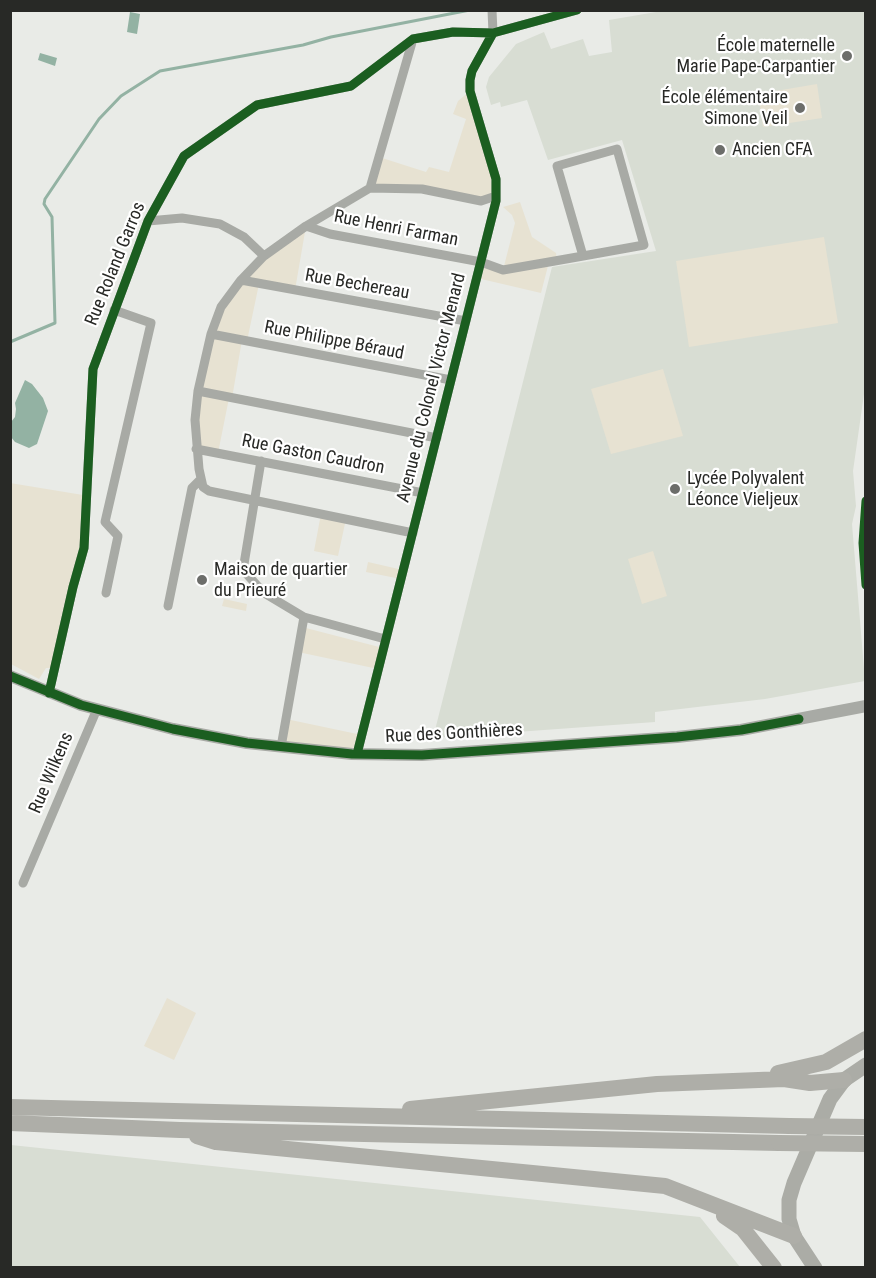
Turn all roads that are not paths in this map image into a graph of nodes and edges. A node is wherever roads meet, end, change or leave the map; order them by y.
1 (492, 10) edge
2 (577, 10) edge
3 (493, 33) junction
4 (413, 39) junction
5 (370, 188) junction
6 (496, 196) junction
7 (148, 221) junction
8 (306, 226) junction
9 (264, 256) junction
10 (583, 256) junction
11 (481, 262) junction
12 (241, 280) junction
13 (114, 310) junction
14 (466, 321) junction
15 (211, 334) junction
16 (451, 380) junction
17 (198, 391) junction
18 (437, 438) junction
19 (196, 449) junction
20 (261, 461) junction
21 (200, 480) junction
22 (423, 493) junction
23 (254, 500) junction
24 (87, 522) junction
25 (105, 522) junction
26 (413, 533) junction
27 (106, 593) dead end
28 (168, 606) dead end
29 (304, 617) junction
30 (385, 639) junction
31 (10, 676) edge
32 (49, 693) junction
33 (862, 706) edge
34 (98, 709) junction
35 (281, 747) junction
36 (357, 754) junction
37 (23, 883) dead end
38 (866, 1039) edge
39 (866, 1065) edge
40 (739, 1080) junction
41 (844, 1080) junction
42 (10, 1107) edge
43 (356, 1117) junction
44 (10, 1123) edge
45 (866, 1128) edge
46 (180, 1130) junction
47 (866, 1144) edge
48 (701, 1200) junction
49 (794, 1236) junction
50 (774, 1268) edge
51 (815, 1268) edge

1 - 3 street
2 - 3 street, Rue Roland Garros
3 - 4 street, Rue Roland Garros
3 - 6 street, Avenue du Colonel Victor Menard
4 - 5 street
4 - 7 street, Rue Roland Garros
5 - 6 street
5 - 8 street
6 - 11 street, Avenue du Colonel Victor Menard
7 - 9 street
7 - 13 street, Rue Roland Garros
8 - 9 street
8 - 11 street, Rue Henri Farman
9 - 12 street
10 - 10 street
10 - 11 street, Rue Henri Farman
11 - 14 street, Avenue du Colonel Victor Menard
12 - 14 street, Rue Bechereau
12 - 15 street
13 - 24 street, Rue Roland Garros
13 - 25 street, Rue Roland Garros
14 - 16 street, Avenue du Colonel Victor Menard
15 - 16 street, Rue Philippe Béraud
15 - 17 street
16 - 18 street, Avenue du Colonel Victor Menard
17 - 18 street
17 - 19 street
18 - 22 street, Avenue du Colonel Victor Menard
19 - 20 street, Rue Gaston Caudron
19 - 21 street
20 - 22 street, Rue Gaston Caudron
20 - 23 street
21 - 23 street
21 - 28 street
22 - 26 street, Avenue du Colonel Victor Menard
23 - 26 street
23 - 29 street
24 - 25 street
24 - 32 street, Rue Roland Garros
25 - 27 street
26 - 30 street, Avenue du Colonel Victor Menard
29 - 30 street
29 - 35 street
30 - 36 street, Avenue du Colonel Victor Menard
31 - 32 street, Rue des Gonthières
32 - 34 street, Rue des Gonthières
33 - 36 street, Rue des Gonthières
34 - 35 street, Rue des Gonthières
34 - 37 street, Rue Wilkens
35 - 36 street, Rue des Gonthières
38 - 40 highway
39 - 41 main road
40 - 41 highway
40 - 43 highway
41 - 49 main road
42 - 43 highway
43 - 45 highway, bridge
44 - 46 highway
46 - 47 highway, bridge
46 - 48 highway
48 - 49 highway
48 - 50 highway
49 - 51 main road

